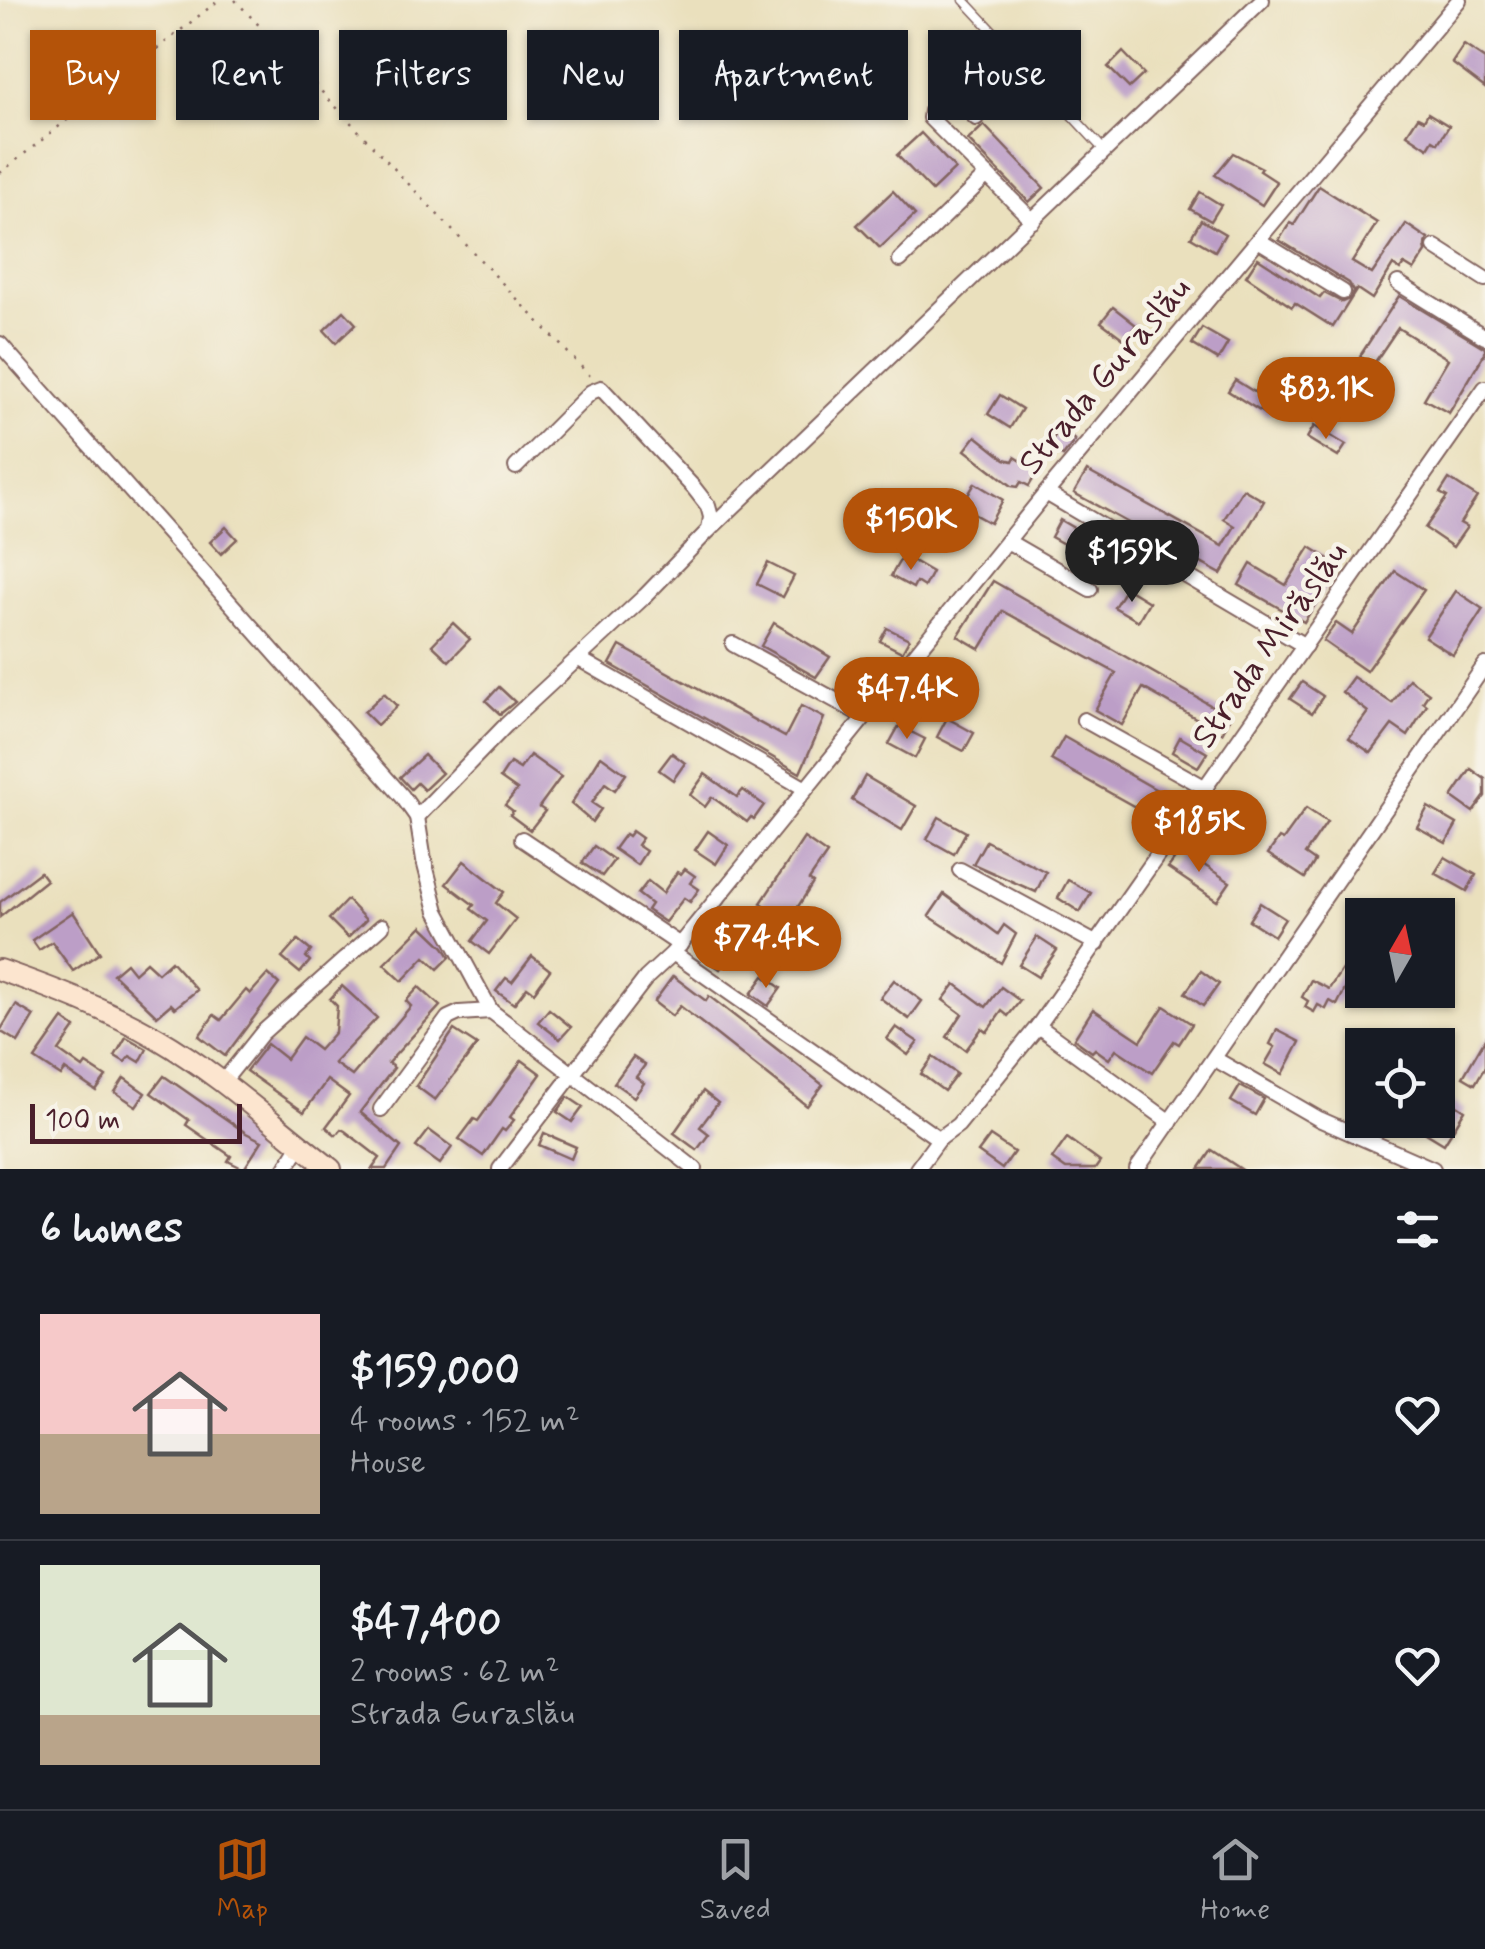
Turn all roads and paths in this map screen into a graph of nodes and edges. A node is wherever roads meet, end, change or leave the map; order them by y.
1 (219, 0) edge
2 (235, 0) edge
3 (964, 0) edge
4 (1262, 0) edge
5 (1459, 0) edge
6 (932, 120) edge
7 (1104, 151) junction
8 (0, 173) edge
9 (987, 175) junction
10 (1033, 220) junction
11 (1258, 240) junction
12 (1436, 247) dead end
13 (900, 260) dead end
14 (1485, 279) edge
15 (1398, 283) dead end
16 (1343, 292) dead end
17 (1485, 337) edge
18 (0, 344) edge
19 (601, 388) junction
20 (1485, 388) edge
21 (516, 467) dead end
22 (1046, 493) junction
23 (709, 530) junction
24 (1007, 541) junction
25 (1090, 589) dead end
26 (733, 644) dead end
27 (1305, 646) junction
28 (579, 659) junction
29 (1485, 665) edge
30 (864, 716) junction
31 (1084, 720) dead end
32 (1206, 788) junction
33 (806, 789) junction
34 (417, 817) junction
35 (522, 838) dead end
36 (960, 870) dead end
37 (382, 926) dead end
38 (1097, 944) junction
39 (677, 949) junction
40 (0, 970) edge
41 (490, 1011) junction
42 (1038, 1026) junction
43 (1216, 1058) junction
44 (571, 1074) junction
45 (222, 1083) junction
46 (381, 1109) dead end
47 (1170, 1122) junction
48 (940, 1140) junction
49 (300, 1145) junction
50 (285, 1169) edge
51 (331, 1169) edge
52 (500, 1169) edge
53 (695, 1169) edge
54 (917, 1169) edge
55 (1138, 1169) edge
56 (1433, 1169) edge

1 - 8 path
2 - 19 path
3 - 7 lane
4 - 7 street
5 - 11 street, Strada Guraslău
6 - 9 street
7 - 10 street
9 - 10 street
9 - 13 street
10 - 23 street
11 - 16 street
11 - 22 street, Strada Guraslău
12 - 14 street
15 - 17 street
18 - 34 street
19 - 21 street
19 - 23 street
20 - 27 street, Strada Mirăslău
22 - 24 street, Strada Guraslău
22 - 27 street
23 - 28 street
24 - 25 street
24 - 30 street, Strada Guraslău
26 - 30 street
27 - 32 street, Strada Mirăslău
28 - 33 street
28 - 34 street
29 - 43 street
30 - 33 street, Strada Guraslău
31 - 32 street
32 - 38 street, Strada Mirăslău
33 - 39 street, Strada Guraslău
34 - 41 street
35 - 39 street
36 - 38 street
37 - 45 street
38 - 42 street, Strada Mirăslău
39 - 44 street, Strada Guraslău
39 - 48 street
40 - 45 main road
41 - 44 street
41 - 46 street
42 - 47 street
42 - 48 street, Strada Mirăslău
43 - 47 street
43 - 56 street
44 - 52 street, Strada Guraslău
44 - 53 street
45 - 49 main road
47 - 55 street
48 - 54 street, Strada Mirăslău
49 - 50 street
49 - 51 main road

